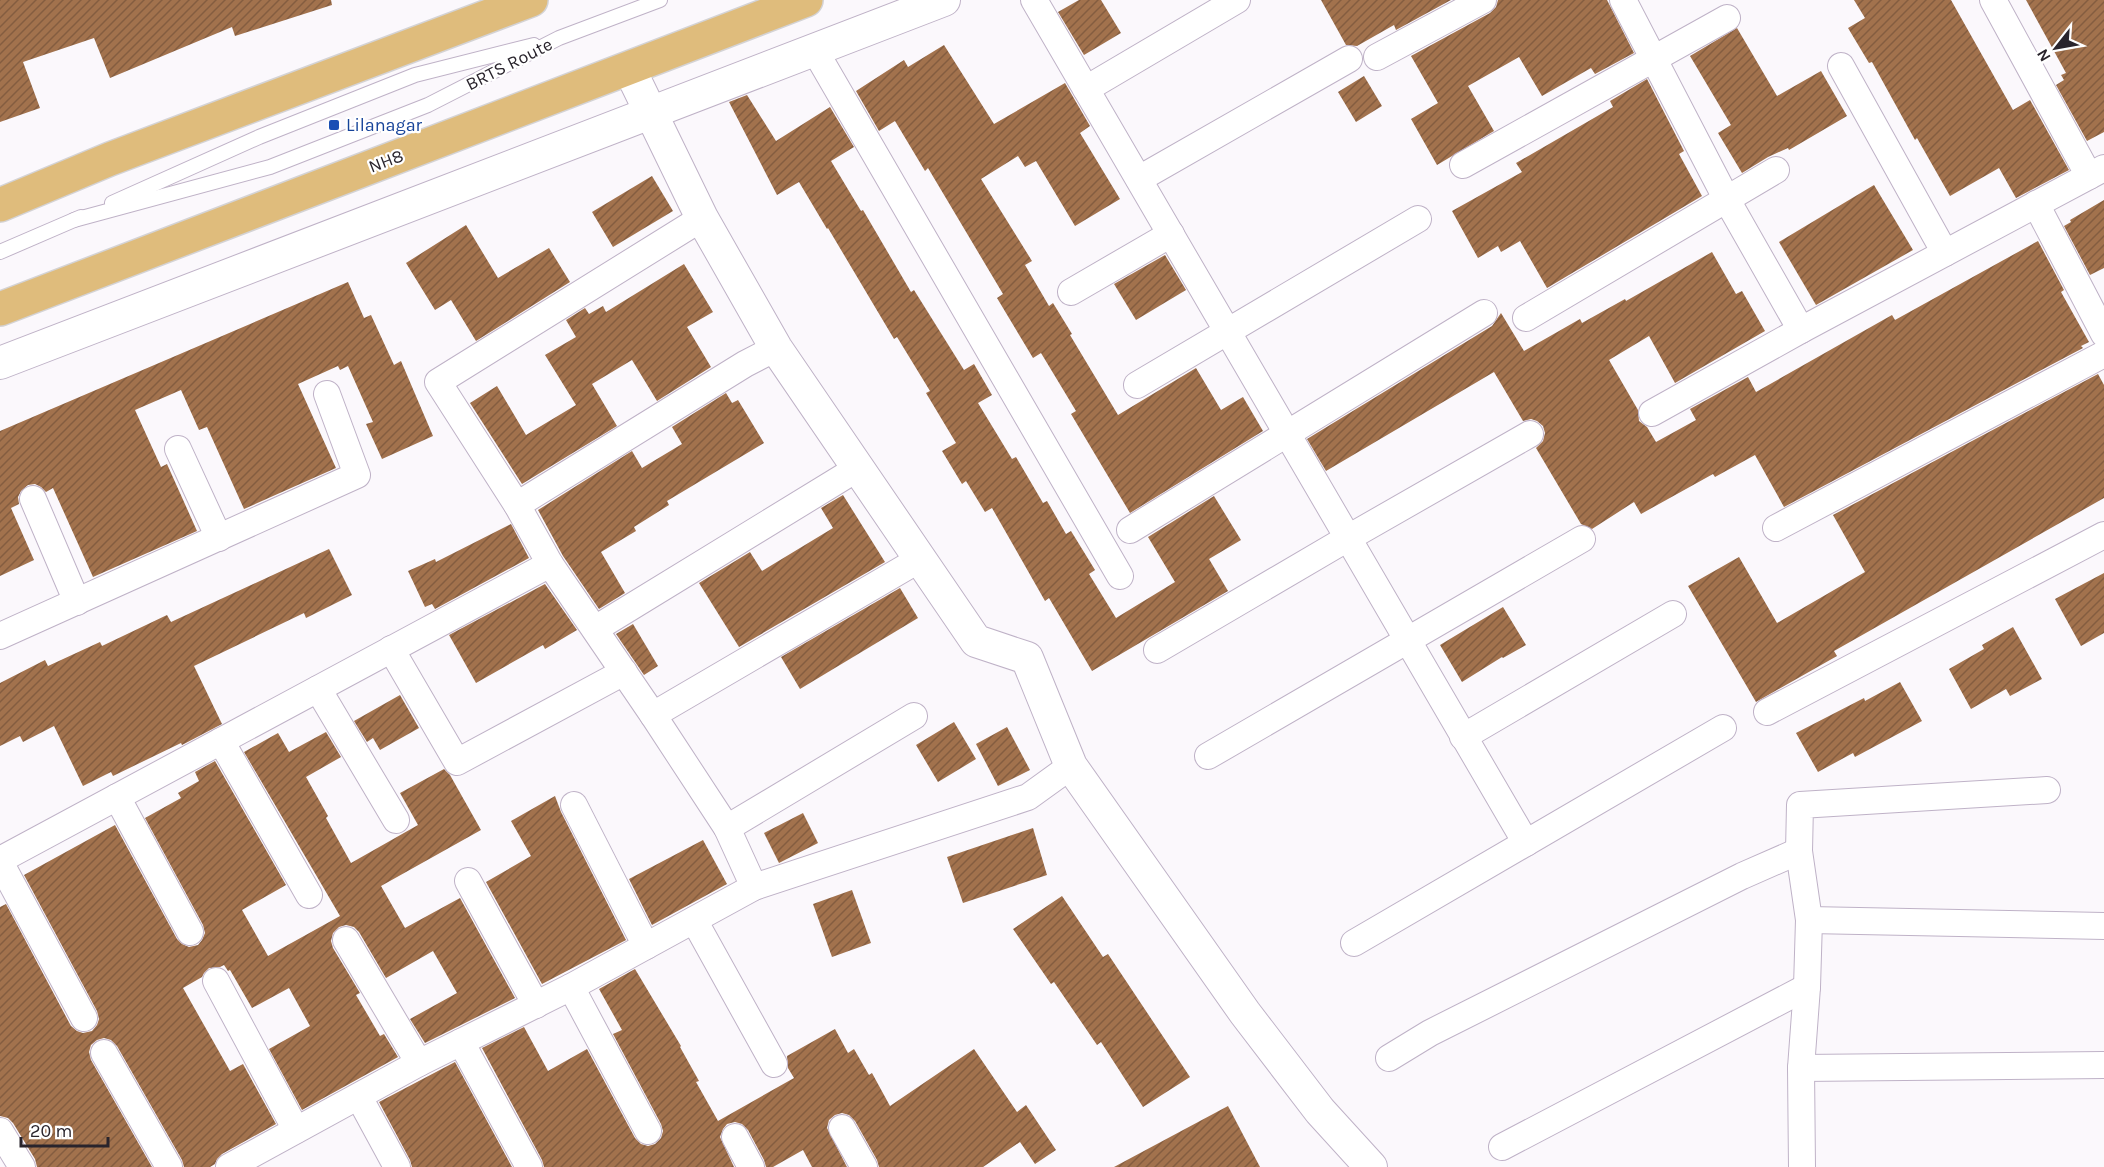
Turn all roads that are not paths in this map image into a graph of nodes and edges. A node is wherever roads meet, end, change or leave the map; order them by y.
1 (531, 0) edge
2 (660, 0) edge
3 (806, 0) edge
4 (944, 0) edge
5 (1034, 0) edge
6 (1237, 0) edge
7 (1483, 0) edge
8 (1623, 0) edge
9 (1993, 0) edge
10 (1727, 18) dead end
11 (560, 38) junction
12 (814, 49) junction
13 (1377, 57) dead end
14 (1349, 59) dead end
15 (1655, 59) junction
16 (1841, 66) dead end
17 (629, 68) junction
18 (1086, 89) junction
19 (650, 111) junction
20 (1463, 165) dead end
21 (1776, 170) dead end
22 (2096, 172) edge
23 (1139, 179) junction
24 (1727, 200) junction
25 (2036, 204) junction
26 (0, 205) edge
27 (702, 218) junction
28 (1418, 219) dead end
29 (74, 220) junction
30 (1171, 234) junction
31 (0, 252) edge
32 (1945, 253) junction
33 (1071, 292) dead end
34 (0, 309) edge
35 (1484, 313) dead end
36 (1526, 318) dead end
37 (1801, 330) junction
38 (1228, 333) junction
39 (2104, 334) edge
40 (776, 348) junction
41 (2104, 354) edge
42 (0, 363) edge
43 (1137, 385) dead end
44 (327, 394) dead end
45 (1652, 413) dead end
46 (1287, 434) junction
47 (1530, 434) dead end
48 (178, 449) dead end
49 (858, 468) junction
50 (33, 499) dead end
51 (517, 505) junction
52 (1776, 528) dead end
53 (1130, 530) dead end
54 (2104, 535) edge
55 (219, 538) junction
56 (1348, 538) junction
57 (1582, 539) dead end
58 (920, 559) junction
59 (550, 564) junction
60 (1120, 576) dead end
61 (77, 602) junction
62 (1673, 614) dead end
63 (595, 629) junction
64 (0, 636) edge
65 (1407, 641) junction
66 (391, 649) junction
67 (1157, 650) dead end
68 (624, 672) junction
69 (318, 688) junction
70 (1767, 712) dead end
71 (653, 715) junction
72 (914, 716) dead end
73 (1723, 728) dead end
74 (1463, 737) junction
75 (221, 741) junction
76 (1208, 756) dead end
77 (1071, 766) junction
78 (2047, 790) dead end
79 (117, 797) junction
80 (574, 805) dead end
81 (396, 820) dead end
82 (727, 828) junction
83 (1526, 843) junction
84 (1799, 851) junction
85 (0, 861) edge
86 (468, 881) dead end
87 (754, 887) junction
88 (309, 895) dead end
89 (694, 920) junction
90 (1809, 920) junction
91 (2104, 926) edge
92 (190, 932) dead end
93 (346, 940) dead end
94 (1354, 943) dead end
95 (646, 946) junction
96 (216, 981) dead end
97 (571, 987) junction
98 (1808, 987) junction
99 (536, 1005) junction
100 (84, 1018) dead end
101 (461, 1042) junction
102 (104, 1053) dead end
103 (1389, 1058) dead end
104 (419, 1063) junction
105 (774, 1064) dead end
106 (2104, 1065) edge
107 (1801, 1068) junction
108 (359, 1097) junction
109 (842, 1128) dead end
110 (296, 1130) junction
111 (0, 1131) edge
112 (648, 1131) dead end
113 (735, 1137) dead end
114 (1502, 1147) dead end
115 (244, 1164) edge
116 (22, 1167) edge
117 (169, 1167) edge
118 (397, 1167) edge
119 (529, 1167) edge
120 (751, 1167) edge
121 (864, 1167) edge
122 (1371, 1167) edge
123 (1802, 1167) edge

1 - 26 main road
2 - 11 lane
3 - 17 main road, NH8
4 - 12 street
5 - 18 street
6 - 18 street
7 - 13 street
8 - 15 street
9 - 22 street
10 - 15 street
11 - 29 lane, BRTS Route
11 - 29 lane, BRTS Route
12 - 19 street
12 - 60 street
14 - 23 street
15 - 20 street
15 - 24 street
16 - 32 street
17 - 19 street
17 - 34 main road, NH8
18 - 23 street
19 - 27 street
19 - 42 street
21 - 24 street
22 - 25 street
23 - 30 street
24 - 36 street
24 - 37 street
25 - 32 street
25 - 39 street
27 - 40 street
27 - 51 street
28 - 38 street
29 - 31 lane, BRTS Route
30 - 33 street
30 - 38 street
32 - 37 street
35 - 46 street
37 - 45 street
38 - 43 street
38 - 46 street
40 - 49 street
40 - 51 street
41 - 52 street
44 - 55 street
46 - 53 street
46 - 56 street
47 - 56 street
48 - 55 street
49 - 58 street
49 - 63 street
50 - 61 street
51 - 59 street
54 - 70 street
55 - 61 street
56 - 65 street
56 - 67 street
57 - 65 street
58 - 71 street
58 - 77 street
59 - 63 street
59 - 66 street
61 - 64 street
62 - 74 street
63 - 68 street
65 - 74 street
65 - 76 street
66 - 68 street
66 - 69 street
68 - 71 street
69 - 75 street
69 - 81 street
71 - 82 street
72 - 82 street
73 - 83 street
74 - 83 street
75 - 79 street
75 - 88 street
77 - 87 street
77 - 122 street
78 - 84 street
79 - 85 street
79 - 92 street
80 - 95 street
82 - 87 street
83 - 94 street
84 - 90 street
84 - 103 street
85 - 100 street
86 - 99 street
87 - 89 street
89 - 95 street
89 - 105 street
90 - 91 street
90 - 98 street
93 - 104 street
95 - 97 street
96 - 110 street
97 - 99 street
97 - 112 street
98 - 107 street
98 - 114 street
99 - 101 street
101 - 104 street
101 - 119 street
102 - 117 street
104 - 108 street
106 - 107 street
107 - 123 street
108 - 110 street
108 - 118 street
109 - 121 street
110 - 115 street
111 - 116 street
113 - 120 street

